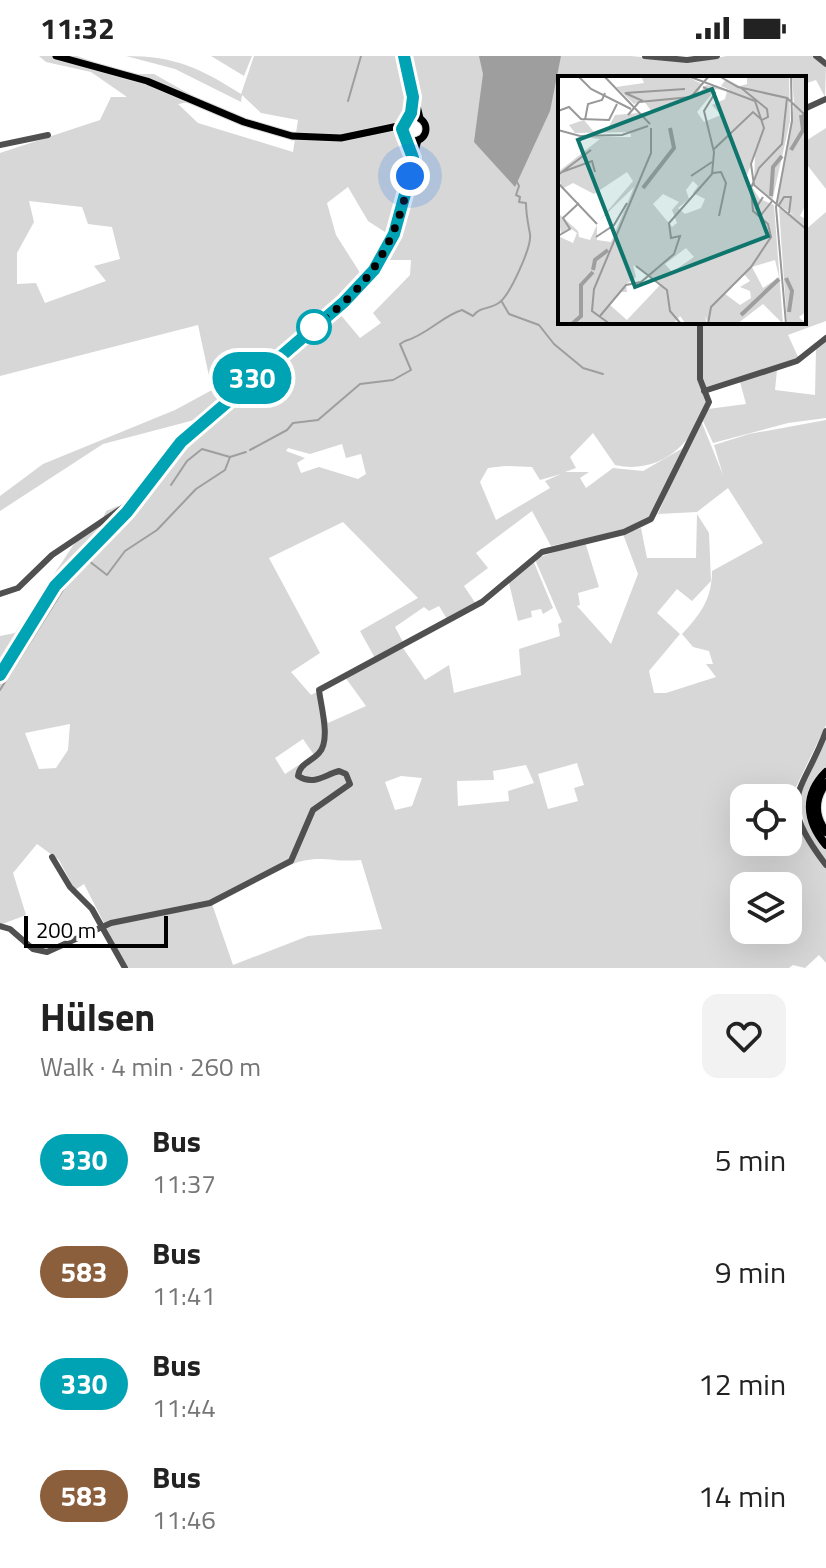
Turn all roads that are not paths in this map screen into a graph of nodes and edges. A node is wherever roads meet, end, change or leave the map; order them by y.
1 (56, 56) edge
2 (405, 56) edge
3 (645, 56) edge
4 (717, 56) edge
5 (816, 56) edge
6 (826, 64) edge
7 (413, 97) junction
8 (826, 99) edge
9 (806, 108) edge
10 (420, 118) junction
11 (406, 129) junction
12 (48, 135) dead end
13 (418, 140) junction
14 (0, 145) edge
15 (413, 158) junction
16 (700, 324) edge
17 (826, 338) edge
18 (704, 391) junction
19 (140, 495) junction
20 (0, 594) edge
21 (0, 675) edge
22 (826, 731) edge
23 (826, 772) edge
24 (826, 783) edge
25 (826, 832) edge
26 (826, 845) edge
27 (52, 857) dead end
28 (826, 865) edge
29 (0, 926) edge
30 (101, 928) junction
31 (125, 968) edge

1 - 11 main road
2 - 7 main road
3 - 4 street
5 - 6 street
7 - 10 main road
7 - 11 main road
8 - 9 street
10 - 11 main road
10 - 13 main road
11 - 13 main road
11 - 15 main road
12 - 14 street
13 - 15 main road
15 - 19 main road
16 - 18 street
17 - 18 street
18 - 30 street
19 - 20 street
19 - 21 main road
22 - 28 street
23 - 26 highway
24 - 25 highway
27 - 30 street
29 - 30 street
30 - 31 street

